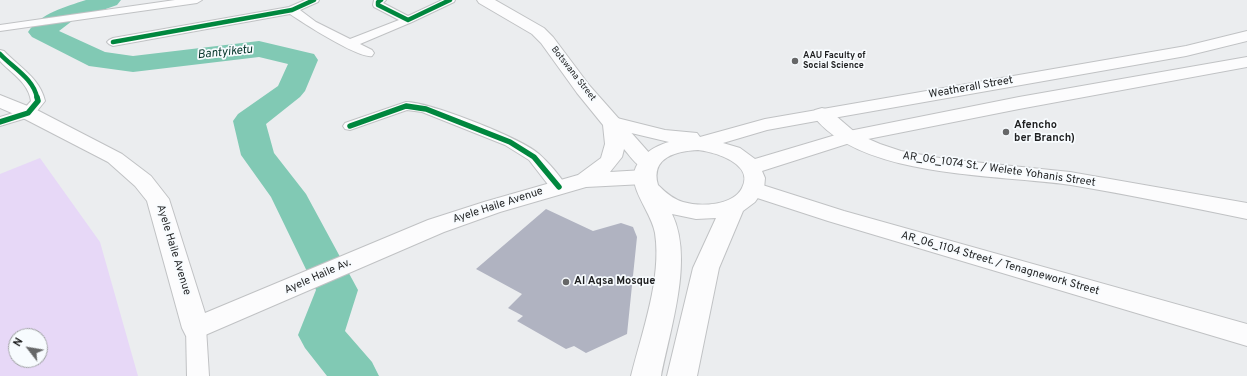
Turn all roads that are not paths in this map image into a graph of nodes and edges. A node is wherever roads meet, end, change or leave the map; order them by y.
1 (197, 0) edge
2 (314, 0) edge
3 (381, 0) edge
4 (450, 0) edge
5 (484, 0) edge
6 (182, 1) edge
7 (292, 10) junction
8 (408, 20) junction
9 (0, 28) edge
10 (1247, 36) edge
11 (113, 42) dead end
12 (349, 44) junction
13 (368, 53) dead end
14 (0, 54) edge
15 (1247, 62) edge
16 (0, 102) edge
17 (28, 112) junction
18 (822, 114) junction
19 (0, 122) edge
20 (613, 123) junction
21 (350, 126) dead end
22 (849, 137) junction
23 (717, 139) junction
24 (696, 144) junction
25 (647, 177) junction
26 (752, 178) junction
27 (586, 180) junction
28 (559, 186) junction
29 (734, 207) junction
30 (1247, 211) edge
31 (358, 259) joint
32 (196, 328) junction
33 (1247, 335) edge
34 (198, 376) edge
35 (646, 376) edge
36 (682, 376) edge

1 - 6 street
2 - 7 street
3 - 8 street
4 - 8 street
5 - 20 main road, Botswana Street
6 - 9 street
7 - 11 street
7 - 12 street
8 - 12 street
10 - 18 main road, Weatherall Street
12 - 13 street
14 - 17 street
15 - 22 main road
16 - 17 main road, Ayele Haile Avenue
17 - 19 street
17 - 32 main road, Ayele Haile Avenue
18 - 22 main road, AR_06_1074 St. / Welete Yohanis Street
18 - 23 main road, Weatherall Street
20 - 23 main road
20 - 25 main road, Botswana Street
20 - 27 main road
21 - 28 street
22 - 26 main road
22 - 30 main road, AR_06_1074 St. / Welete Yohanis Street
23 - 24 main road, Weatherall Street
24 - 25 main road
24 - 26 main road
25 - 27 main road, Ayele Haile Avenue
25 - 29 main road
25 - 35 main road
26 - 29 main road
26 - 33 main road, AR_06_1104 Street. / Tenagnework Street
27 - 28 main road, Ayele Haile Avenue
28 - 31 main road, Ayele Haile Avenue
29 - 36 main road
31 - 32 main road, Ayele Haile Av.
32 - 34 street

